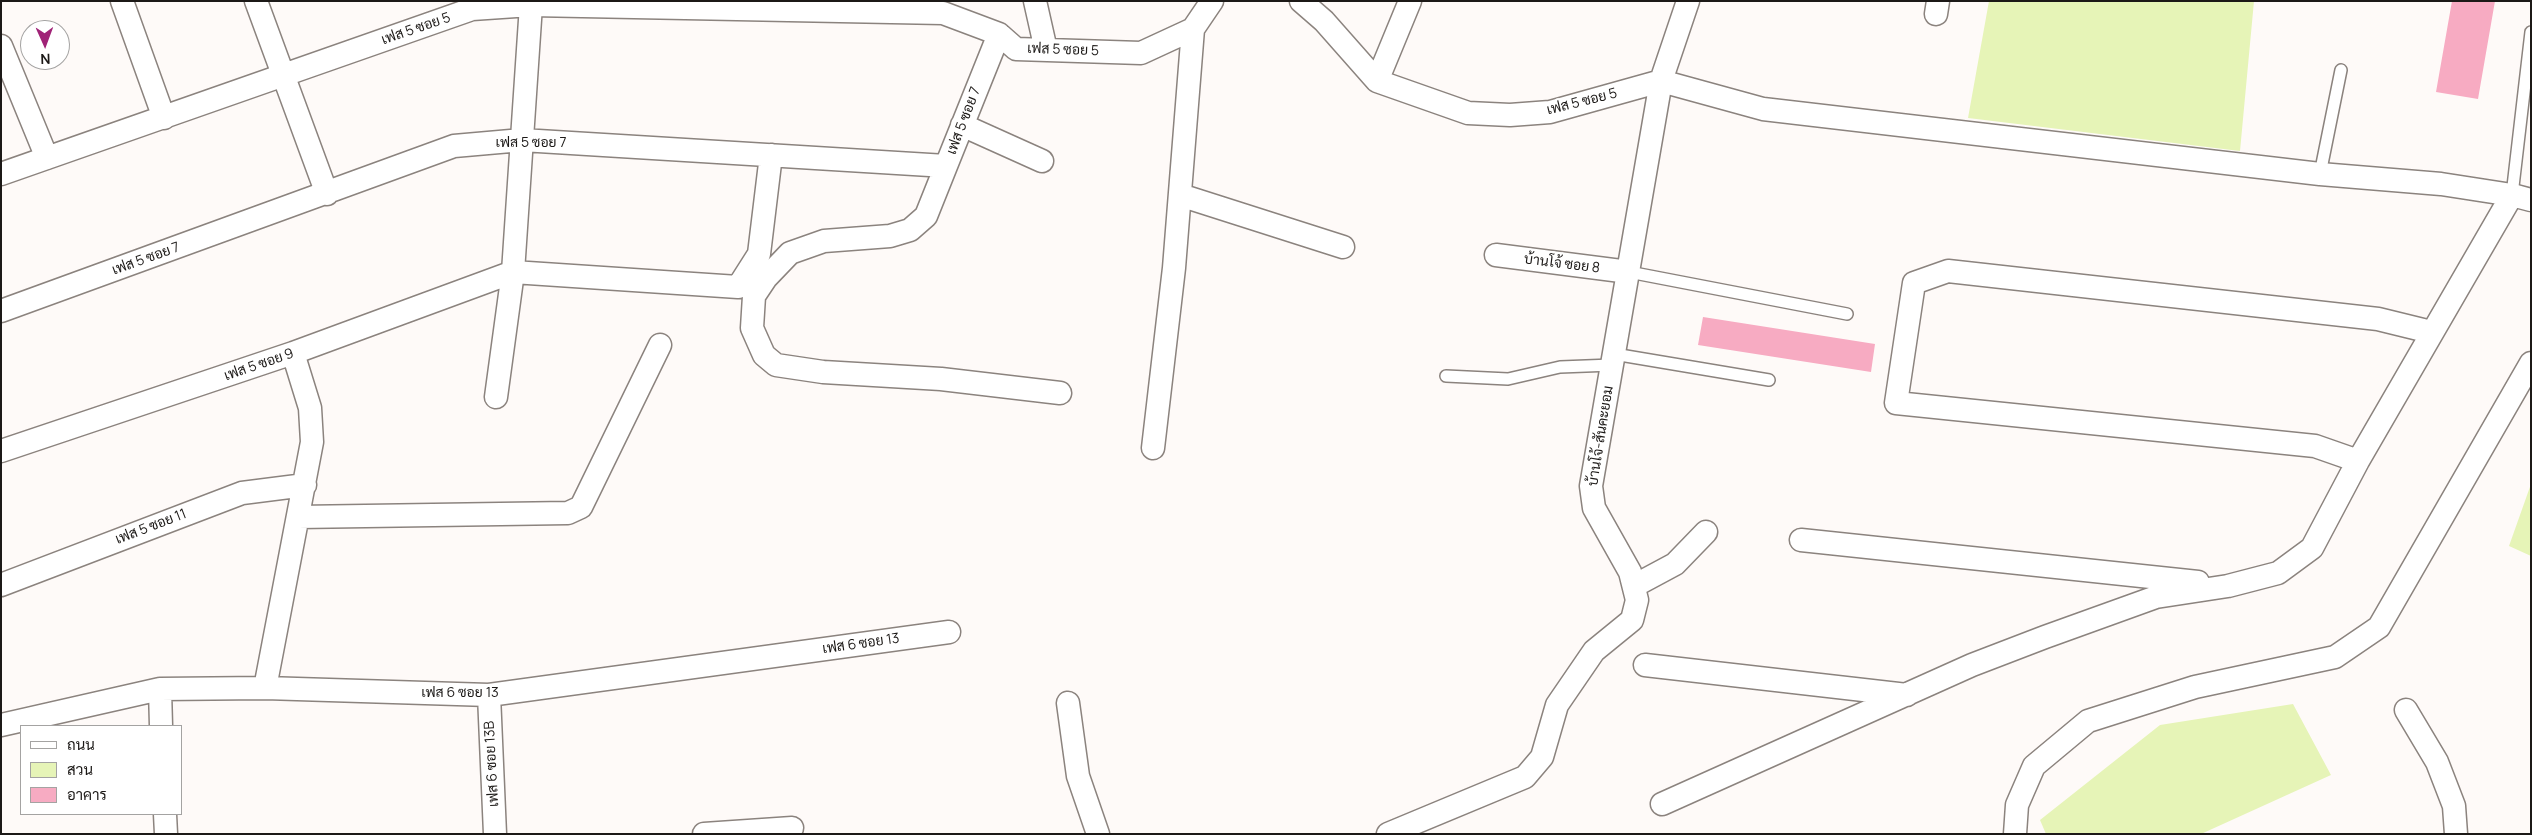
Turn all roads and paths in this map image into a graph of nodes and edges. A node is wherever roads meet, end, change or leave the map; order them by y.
1 (122, 1) edge
2 (256, 1) edge
3 (1034, 1) edge
4 (1212, 1) edge
5 (1301, 1) edge
6 (1410, 1) edge
7 (1688, 1) edge
8 (531, 5) junction
9 (1193, 29) junction
10 (2531, 32) edge
11 (999, 34) junction
12 (1, 46) edge
13 (1046, 50) junction
14 (2341, 70) dead end
15 (283, 76) junction
16 (1377, 81) junction
17 (1661, 81) junction
18 (164, 118) junction
19 (962, 125) junction
20 (522, 140) junction
21 (771, 155) junction
22 (47, 158) junction
23 (1042, 161) dead end
24 (946, 166) junction
25 (1, 174) edge
26 (2320, 174) junction
27 (327, 194) junction
28 (1180, 195) junction
29 (2521, 197) edge
30 (1343, 247) dead end
31 (1496, 255) dead end
32 (514, 272) junction
33 (1629, 272) junction
34 (1, 311) edge
35 (1847, 314) dead end
36 (2431, 332) junction
37 (660, 345) dead end
38 (293, 353) junction
39 (1613, 360) junction
40 (2531, 363) edge
41 (1446, 376) dead end
42 (1769, 380) dead end
43 (1060, 394) dead end
44 (496, 397) dead end
45 (1153, 448) dead end
46 (1, 451) edge
47 (2358, 461) junction
48 (305, 486) junction
49 (298, 517) junction
50 (1706, 532) dead end
51 (1801, 540) dead end
52 (1, 584) edge
53 (1634, 586) junction
54 (2228, 586) junction
55 (949, 632) dead end
56 (1645, 665) dead end
57 (265, 688) junction
58 (160, 689) junction
59 (489, 695) junction
60 (1908, 695) junction
61 (1068, 702) dead end
62 (2406, 710) dead end
63 (161, 725) edge
64 (1, 726) edge
65 (1662, 804) dead end
66 (165, 815) edge
67 (792, 828) dead end
68 (166, 834) edge
69 (495, 834) edge
70 (704, 834) edge
71 (1098, 834) edge
72 (1388, 834) edge
73 (2015, 834) edge
74 (2456, 834) edge

1 - 18 street
2 - 15 street
3 - 13 street
4 - 9 street
5 - 16 street, เฟส 5 ซอย 5
6 - 16 street
7 - 17 street, บ้านโจ้-สันคะยอม
8 - 11 street, เฟส 5 ซอย 5
8 - 15 street, เฟส 5 ซอย 5
8 - 20 street
9 - 13 street, เฟส 5 ซอย 5
9 - 28 street
10 - 29 lane
11 - 13 street, เฟส 5 ซอย 5
11 - 19 street, เฟส 5 ซอย 7
12 - 22 street
14 - 26 lane
15 - 18 street, เฟส 5 ซอย 5
15 - 27 street
16 - 17 street, เฟส 5 ซอย 5
17 - 26 street
17 - 33 street, บ้านโจ้-สันคะยอม
18 - 22 street, เฟส 5 ซอย 5
19 - 23 street
19 - 24 street, เฟส 5 ซอย 7
20 - 21 street, เฟส 5 ซอย 7
20 - 27 street, เฟส 5 ซอย 7
20 - 32 street
21 - 24 street, เฟส 5 ซอย 7
21 - 32 street
22 - 25 street, เฟส 5 ซอย 5
24 - 43 street
26 - 29 street
27 - 34 street, เฟส 5 ซอย 7
28 - 30 street
28 - 45 street
29 - 36 street
31 - 33 street, บ้านโจ้ ซอย 8
32 - 38 street, เฟส 5 ซอย 9
32 - 44 street
33 - 35 lane
33 - 39 street, บ้านโจ้-สันคะยอม
36 - 47 street
36 - 47 street
37 - 49 street
38 - 46 street, เฟส 5 ซอย 9
38 - 48 street
39 - 41 lane
39 - 42 lane
39 - 53 street, บ้านโจ้-สันคะยอม
40 - 73 street
47 - 54 street
48 - 49 street
48 - 52 street, เฟส 5 ซอย 11
49 - 57 street
50 - 53 street
51 - 54 street
53 - 72 street, บ้านโจ้-สันคะยอม
54 - 60 street
55 - 59 street, เฟส 6 ซอย 13
56 - 60 street
57 - 58 street, เฟส 6 ซอย 13
57 - 59 street, เฟส 6 ซอย 13
58 - 63 street
58 - 64 street, เฟส 6 ซอย 13
59 - 69 street, เฟส 6 ซอย 13B
60 - 65 street
61 - 71 street
62 - 74 street
66 - 68 street
67 - 70 street

